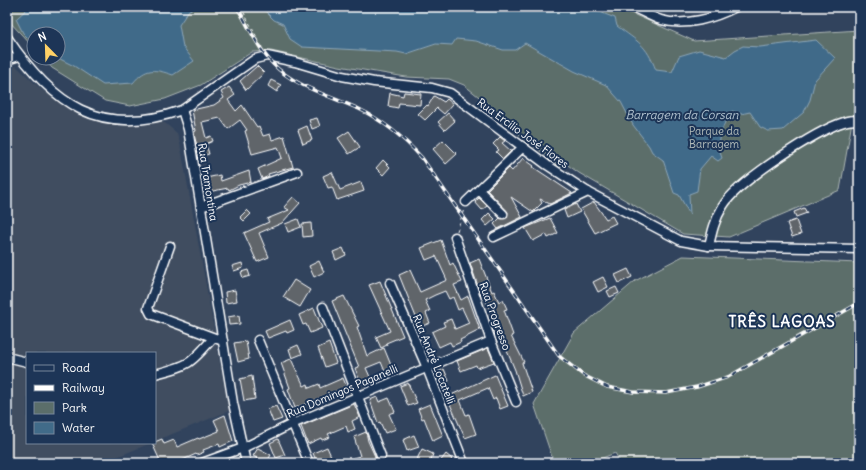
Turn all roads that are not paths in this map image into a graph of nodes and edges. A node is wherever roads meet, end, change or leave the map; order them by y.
1 (632, 7) edge
2 (736, 7) edge
3 (7, 37) edge
4 (19, 56) junction
5 (7, 60) edge
6 (182, 110) junction
7 (859, 120) edge
8 (524, 147) junction
9 (297, 172) dead end
10 (479, 190) junction
11 (588, 192) junction
12 (466, 202) dead end
13 (201, 207) junction
14 (503, 214) dead end
15 (455, 237) road end
16 (494, 237) dead end
17 (170, 246) dead end
18 (709, 246) junction
19 (859, 249) edge
20 (390, 283) dead end
21 (323, 307) dead end
22 (213, 338) junction
23 (258, 340) dead end
24 (223, 341) junction
25 (491, 341) junction
26 (7, 357) edge
27 (26, 362) edge
28 (427, 368) junction
29 (156, 374) edge
30 (357, 397) junction
31 (516, 402) dead end
32 (292, 424) junction
33 (243, 448) junction
34 (381, 456) dead end
35 (202, 463) edge
36 (246, 463) edge
37 (309, 463) edge
38 (464, 463) edge

1 - 2 street
3 - 4 street
4 - 5 street
4 - 6 street
6 - 8 street, Rua Ercílio José Flores
6 - 13 street, Rua Tramontina
7 - 18 street
8 - 10 street
8 - 11 street, Rua Ercílio José Flores
9 - 13 street
10 - 12 street
10 - 14 street
11 - 16 street
11 - 18 street, Rua Ercílio José Flores
13 - 24 street, Rua Tramontina
15 - 25 street, Rua Progresso
17 - 22 street
18 - 19 street, Rua Ercílio José Flores
20 - 28 street, Rua André Locatelli
21 - 30 street
22 - 24 street
22 - 29 street
23 - 32 street
24 - 33 street, Rua Tramontina
25 - 28 street, Rua Domingos Paganelli
25 - 31 street, Rua Progresso
26 - 27 street
28 - 30 street, Rua Domingos Paganelli
28 - 38 street, Rua André Locatelli
30 - 32 street, Rua Domingos Paganelli
30 - 34 street
32 - 33 street, Rua Domingos Paganelli
32 - 37 street
33 - 35 street, Rua Domingos Paganelli
33 - 36 street, Rua Tramontina

